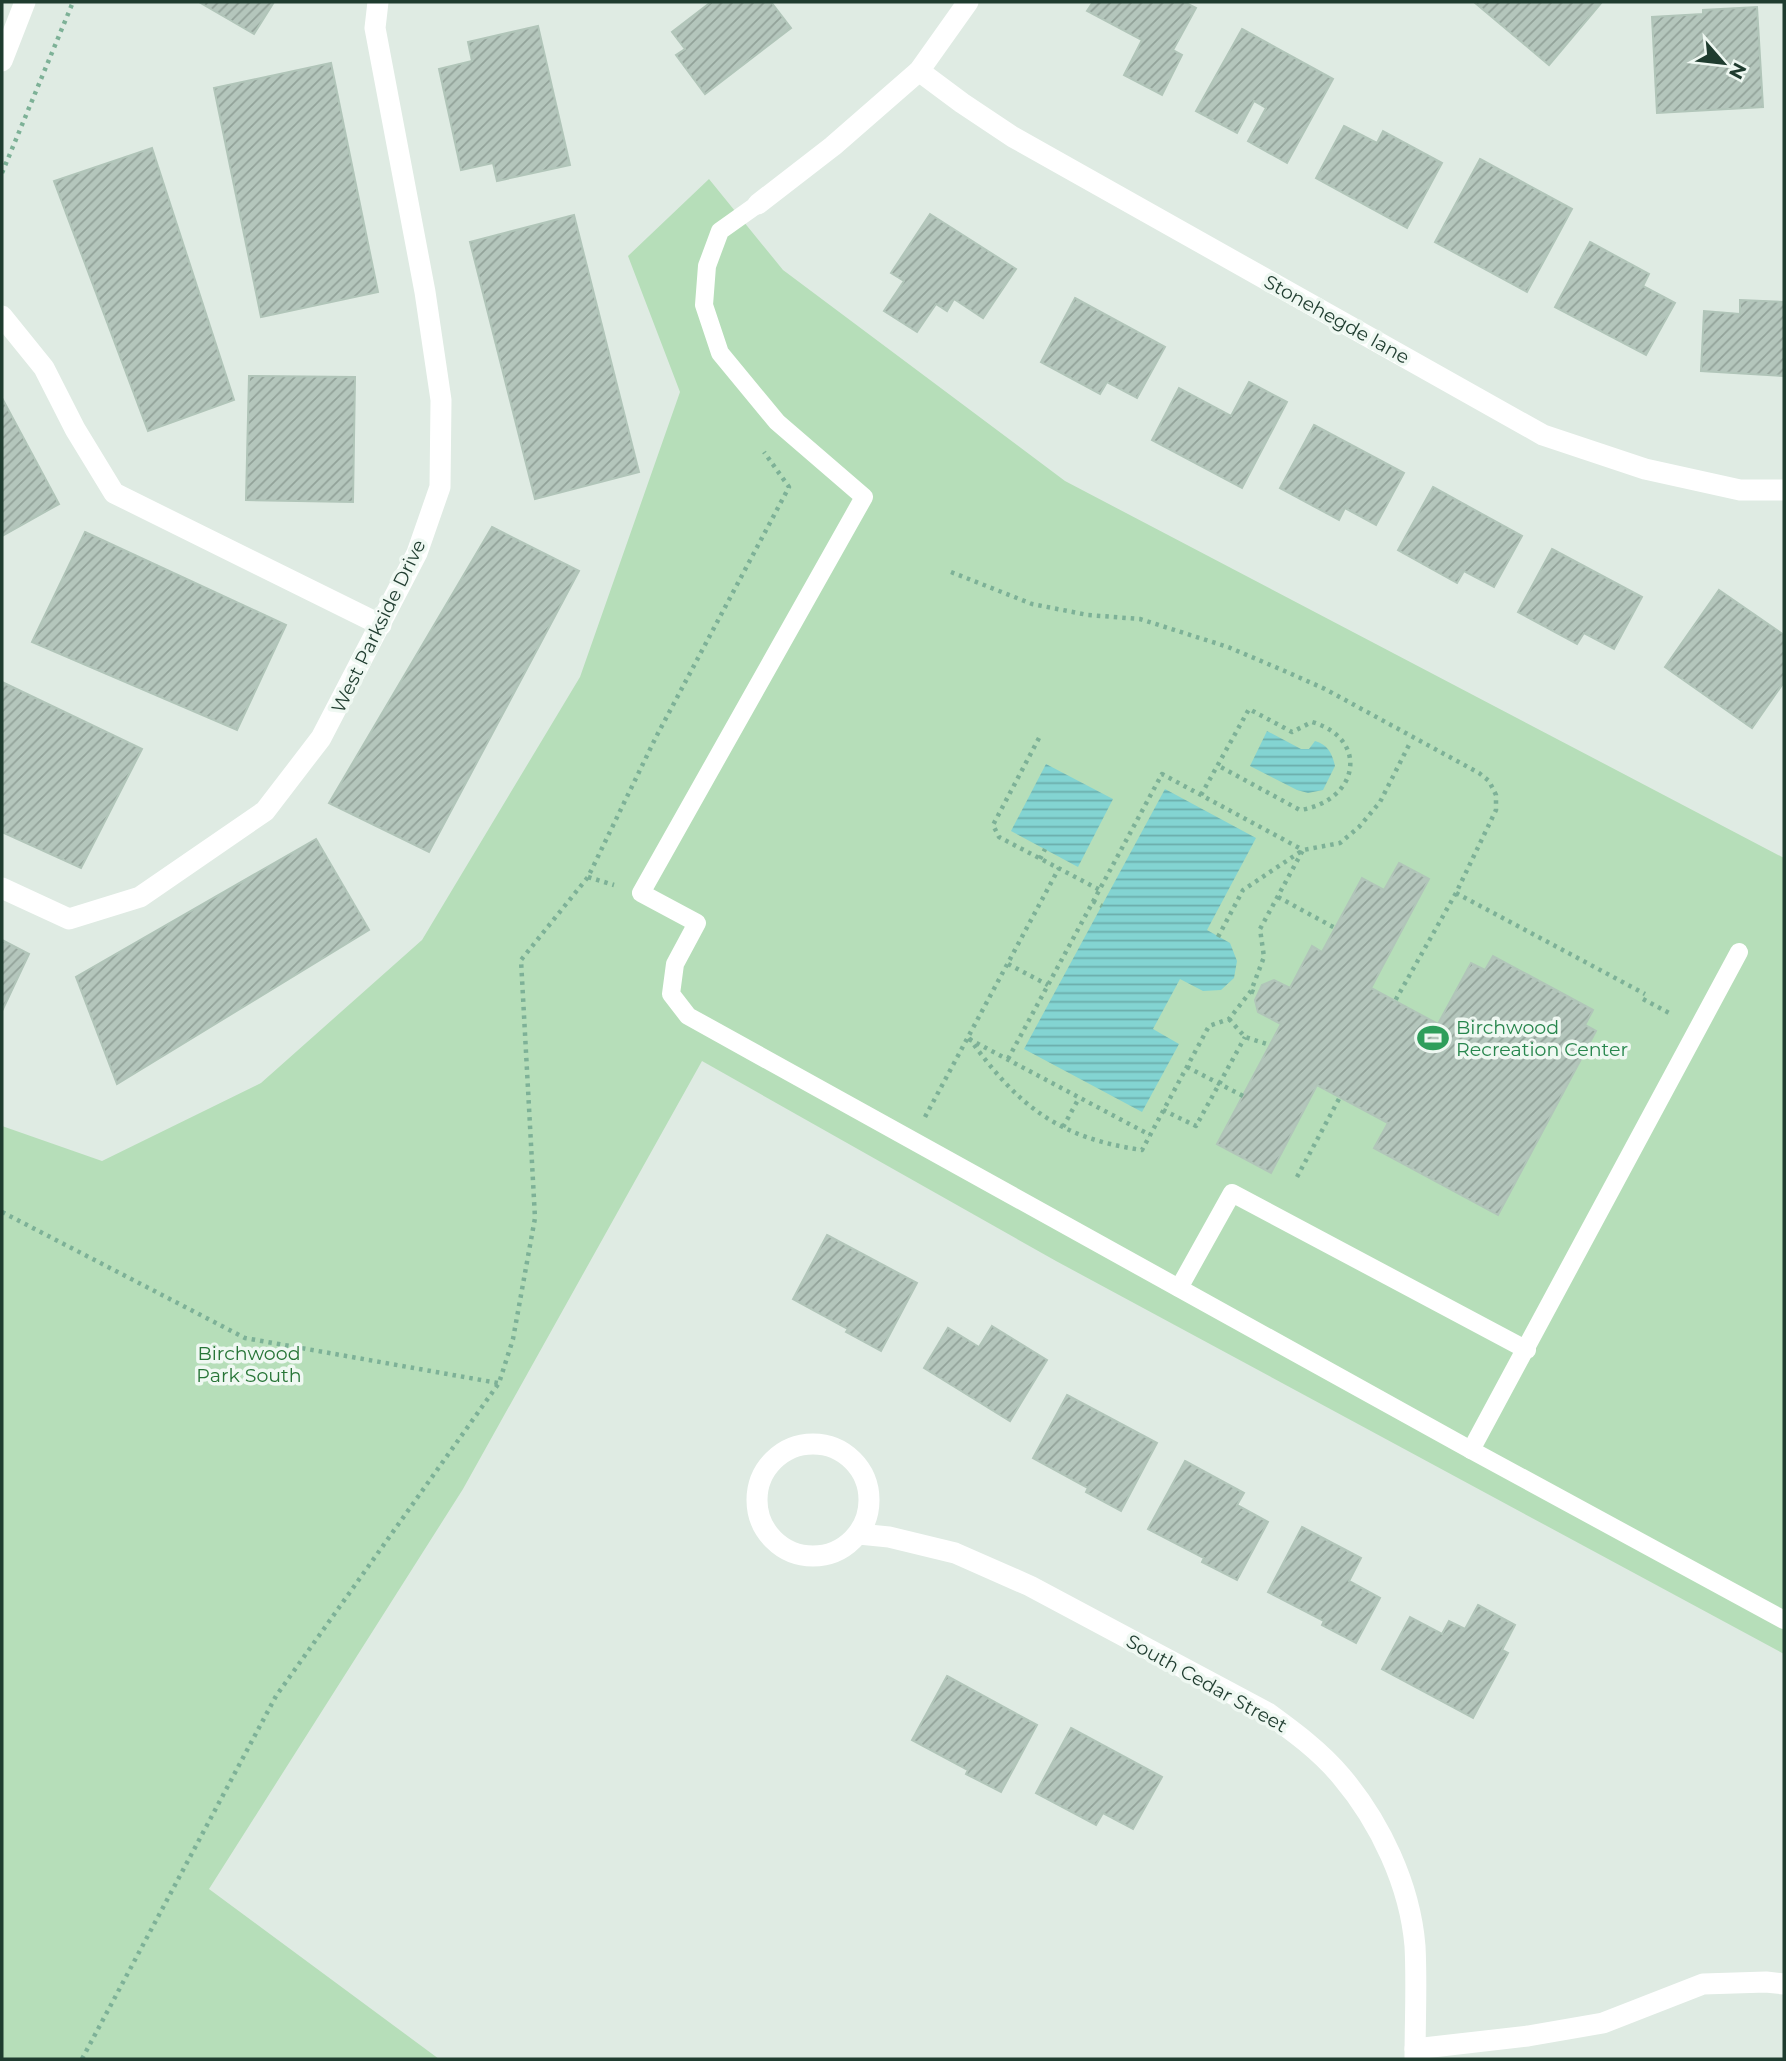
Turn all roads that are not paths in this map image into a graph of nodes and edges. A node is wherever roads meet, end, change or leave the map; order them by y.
1 (25, 2) edge
2 (378, 2) edge
3 (968, 2) edge
4 (4, 49) edge
5 (919, 71) junction
6 (758, 204) joint
7 (2, 316) edge
8 (1784, 490) edge
9 (381, 625) junction
10 (2, 888) edge
11 (1739, 952) dead end
12 (1179, 1288) junction
13 (1527, 1350) junction
14 (1471, 1450) junction
15 (859, 1534) junction
16 (1784, 1620) edge
17 (1784, 1984) edge
18 (1415, 2054) edge

1 - 4 street
2 - 9 street, West Parkside Drive
3 - 5 street
5 - 6 street
5 - 8 street, Stonehegde lane
6 - 12 lane
7 - 9 street
9 - 10 street, West Parkside Drive
11 - 13 lane
12 - 13 lane
12 - 14 lane
13 - 14 lane
14 - 16 lane
15 - 15 street
15 - 18 street, South Cedar Street
17 - 18 street

